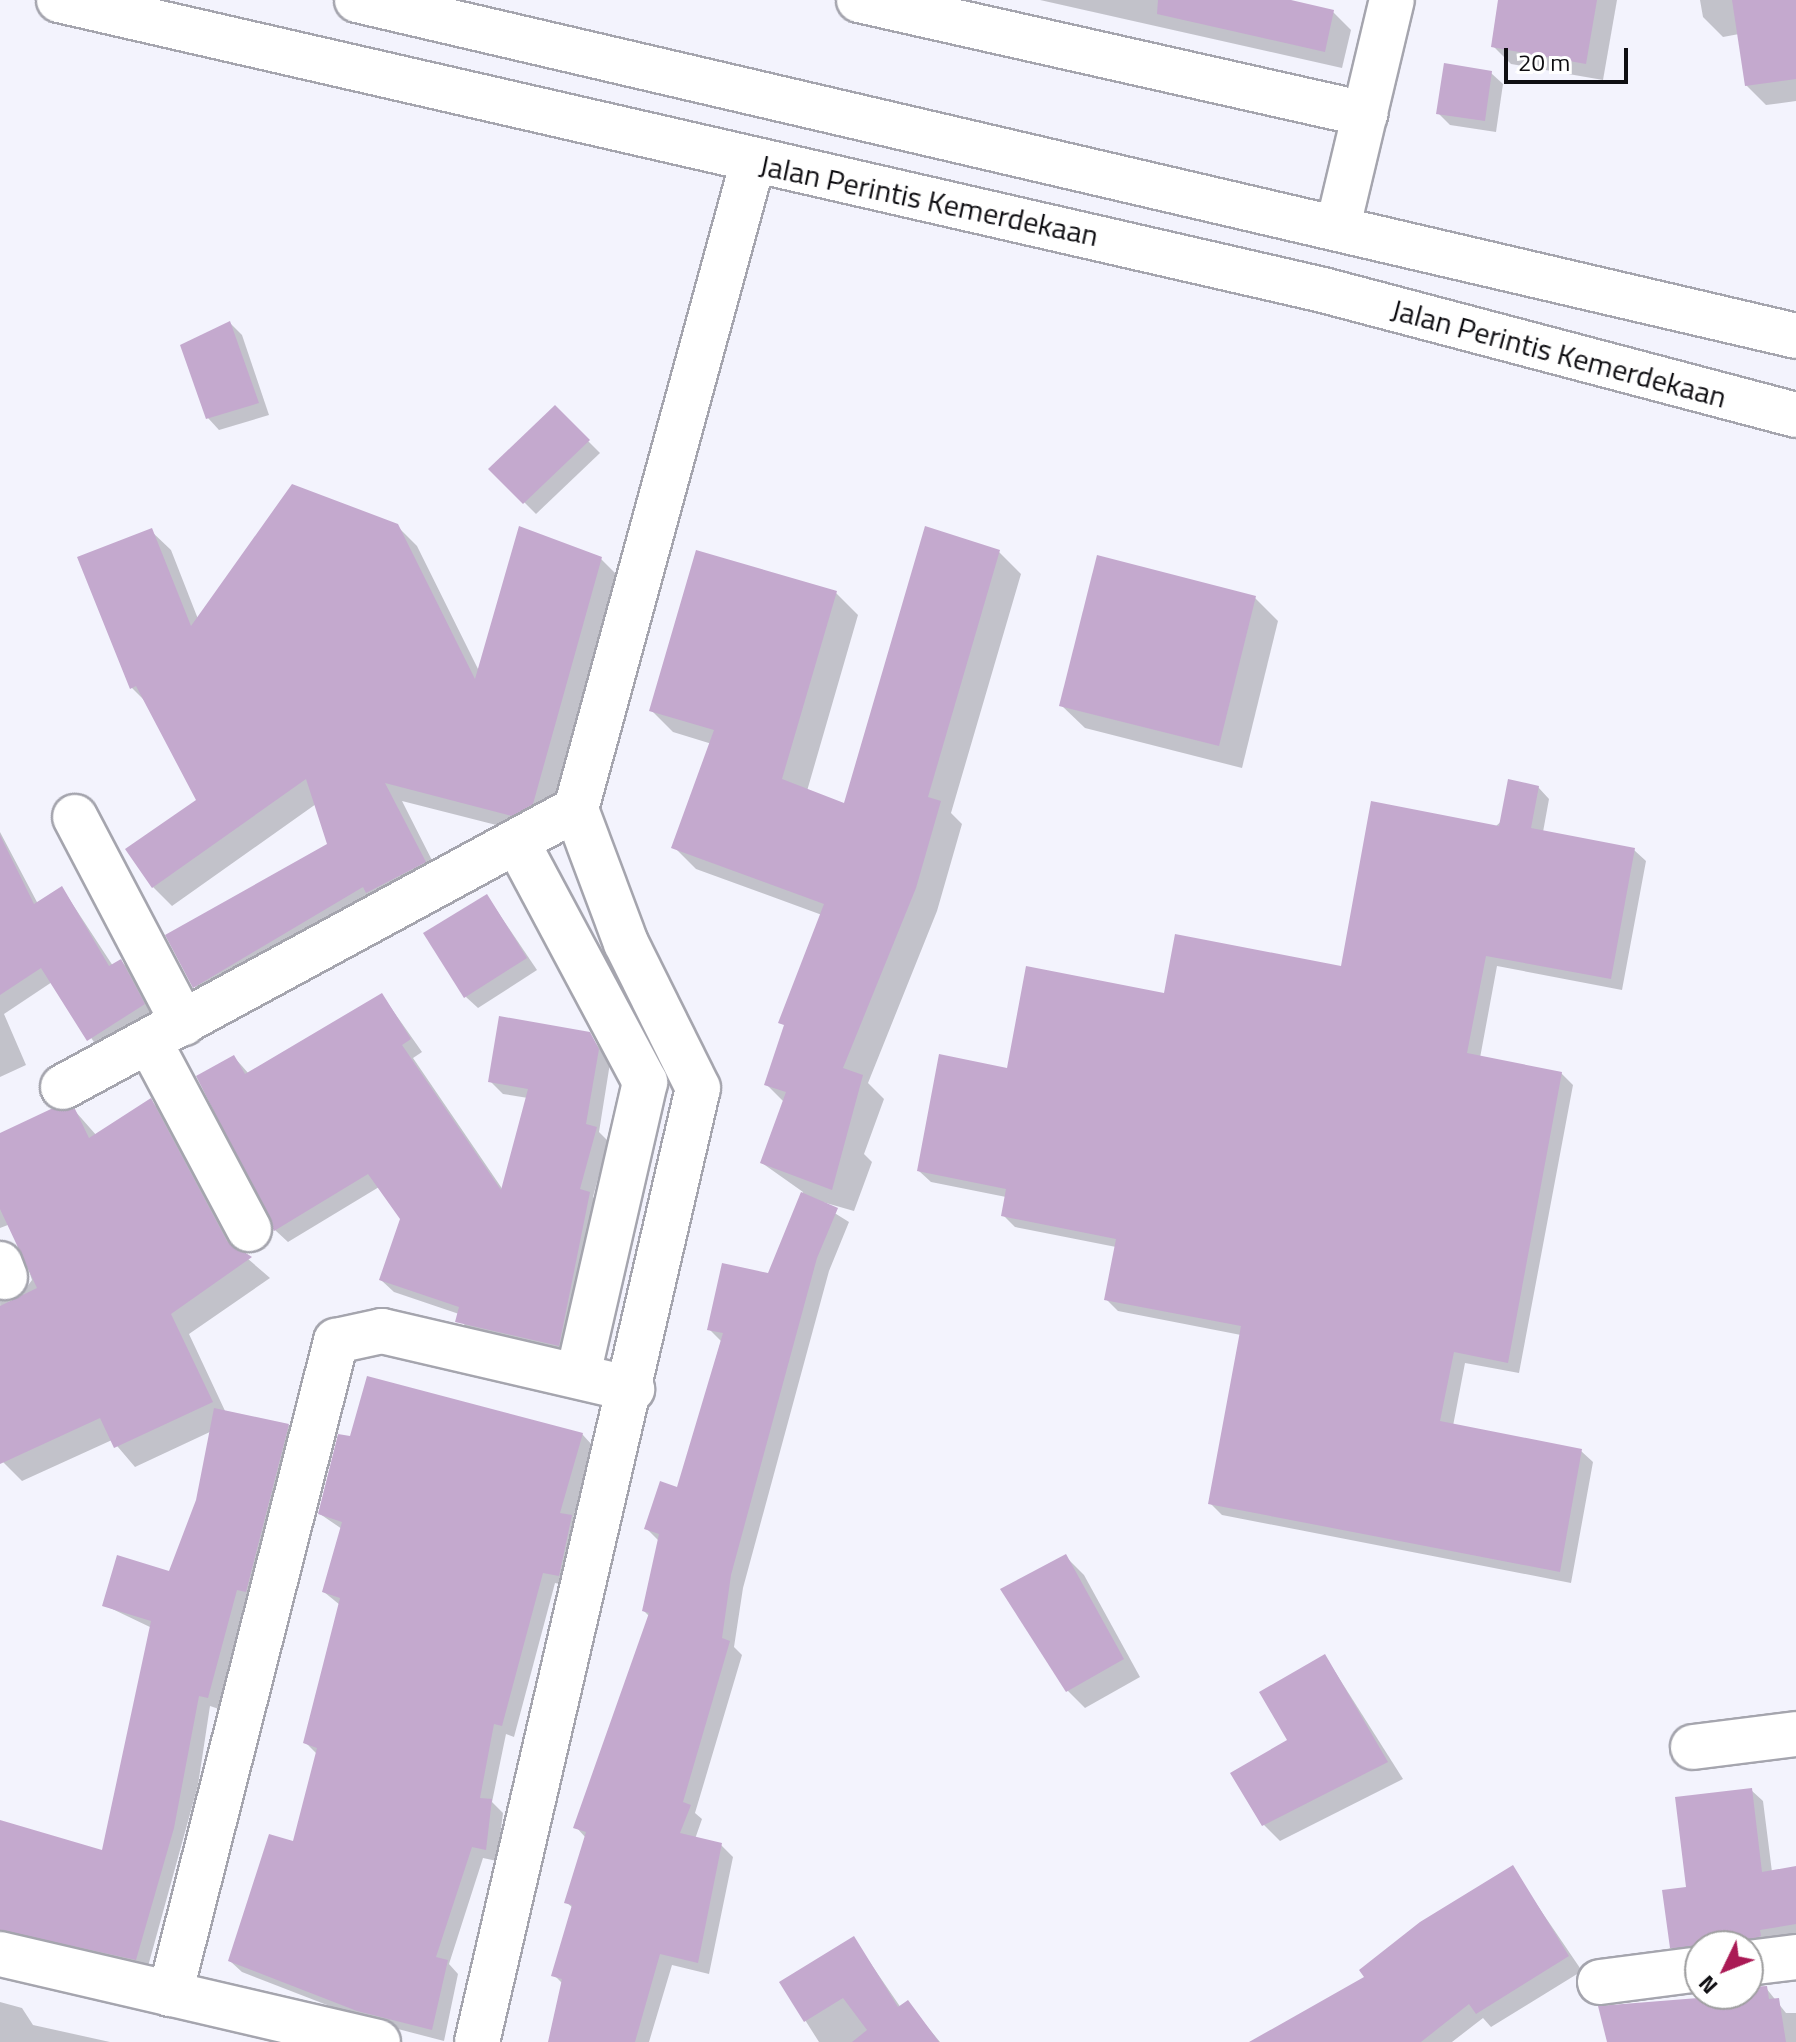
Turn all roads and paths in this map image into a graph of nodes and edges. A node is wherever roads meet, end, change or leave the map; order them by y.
1 (59, 0) edge
2 (357, 0) edge
3 (859, 0) edge
4 (1392, 0) edge
5 (469, 26) junction
6 (452, 91) junction
7 (1365, 114) junction
8 (753, 161) junction
9 (1338, 226) junction
10 (1796, 336) edge
11 (1796, 415) edge
12 (576, 809) junction
13 (75, 817) dead end
14 (518, 844) junction
15 (166, 1032) junction
16 (63, 1087) dead end
17 (249, 1229) dead end
18 (578, 1375) junction
19 (632, 1389) junction
20 (1796, 1734) edge
21 (1693, 1747) dead end
22 (0, 1954) edge
23 (1796, 1957) edge
24 (1764, 1961) edge
25 (1684, 1971) edge
26 (1600, 1982) dead end
27 (170, 1994) junction
28 (378, 2042) edge
29 (477, 2042) edge

1 - 6 main road, Jalan Perintis Kemerdekaan
2 - 5 main road
3 - 7 main road
4 - 7 main road
5 - 6 main road
5 - 9 main road
6 - 8 main road, Jalan Perintis Kemerdekaan
7 - 9 main road
8 - 11 main road, Jalan Perintis Kemerdekaan
8 - 12 main road
9 - 10 main road
12 - 14 main road
12 - 19 main road
13 - 15 main road
14 - 15 main road
14 - 18 main road
15 - 16 main road
15 - 17 main road
18 - 19 main road
18 - 27 main road
19 - 29 main road
20 - 21 main road
22 - 27 main road
23 - 24 main road
25 - 26 main road
27 - 28 main road

